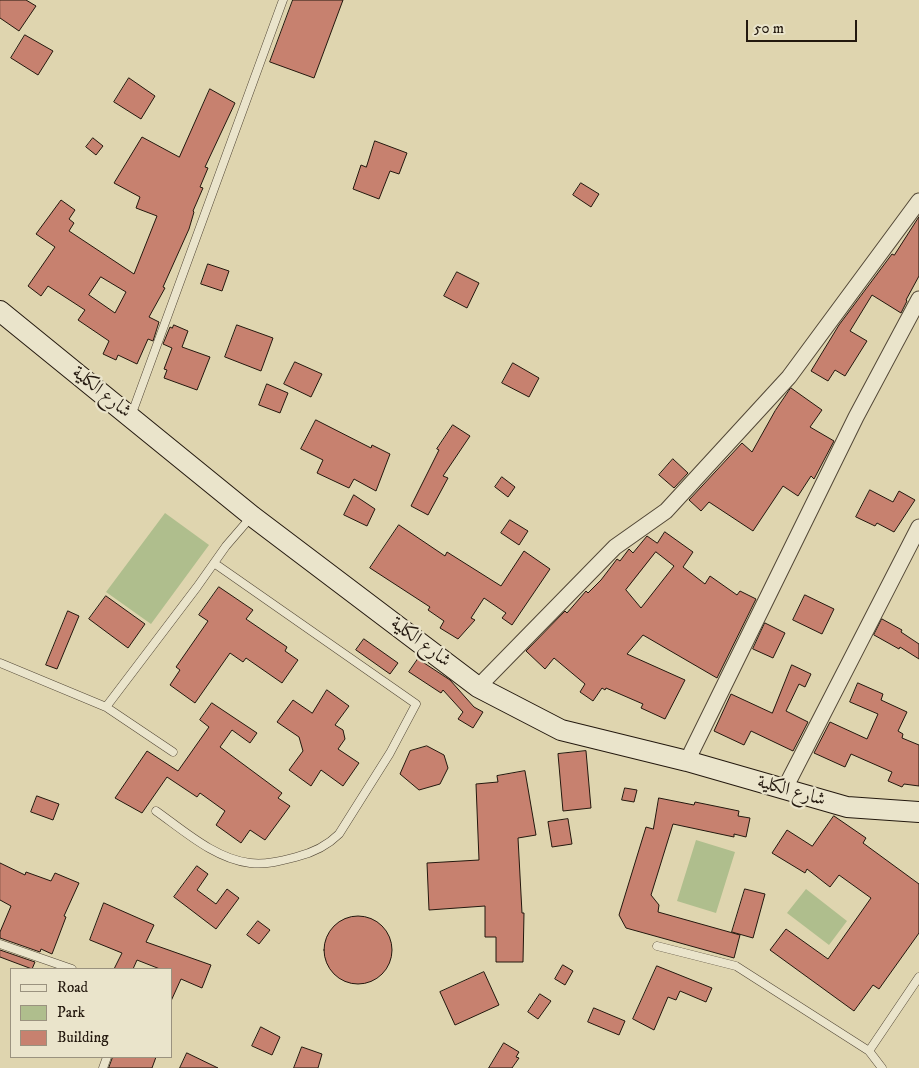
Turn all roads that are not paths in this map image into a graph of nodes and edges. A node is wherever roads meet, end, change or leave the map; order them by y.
1 (283, 0) edge
2 (919, 201) edge
3 (919, 299) edge
4 (0, 311) edge
5 (131, 418) junction
6 (252, 516) junction
7 (919, 527) edge
8 (214, 563) junction
9 (0, 663) edge
10 (478, 687) junction
11 (106, 706) junction
12 (173, 752) dead end
13 (687, 761) junction
14 (784, 790) junction
15 (156, 811) dead end
16 (919, 812) edge
17 (0, 944) edge
18 (657, 946) dead end
19 (69, 968) edge
20 (919, 977) edge
21 (868, 1051) junction
22 (882, 1068) edge

1 - 5 lane
2 - 10 street
3 - 13 street
4 - 5 street, شارع الكلية
5 - 6 street, شارع الكلية
6 - 8 lane
6 - 10 street, شارع الكلية
7 - 14 street
8 - 11 lane
8 - 15 lane
9 - 11 lane
10 - 13 street, شارع الكلية
11 - 12 lane
13 - 14 street, شارع الكلية
14 - 16 street, شارع الكلية
17 - 19 lane
18 - 21 lane
20 - 21 lane
21 - 22 lane

